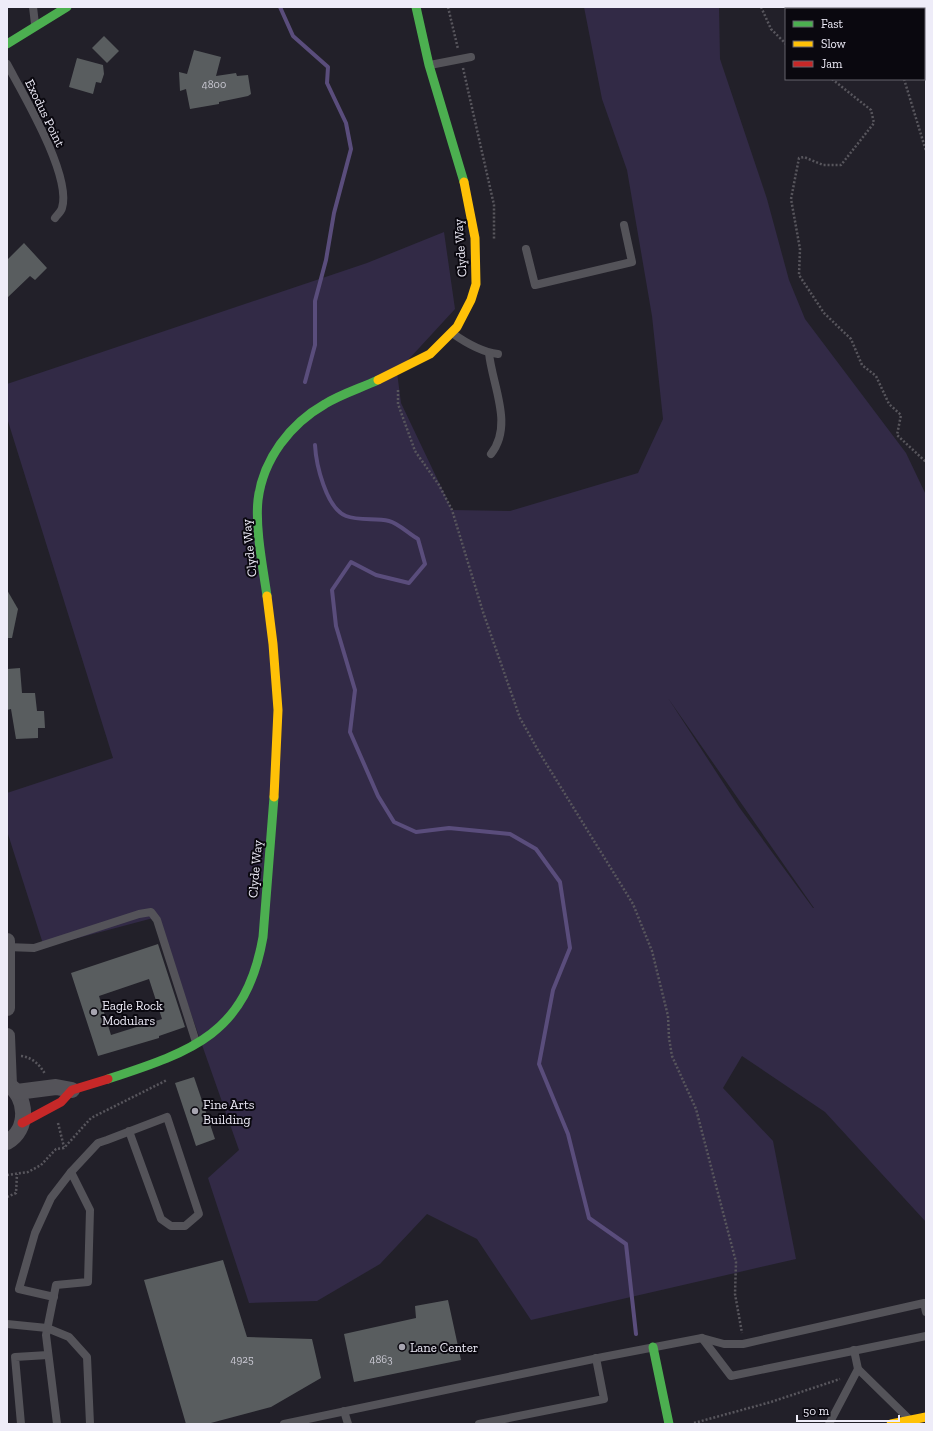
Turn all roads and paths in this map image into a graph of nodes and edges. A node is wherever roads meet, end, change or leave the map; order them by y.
1 (32, 7) edge
2 (67, 7) edge
3 (416, 7) edge
4 (448, 7) edge
5 (761, 7) edge
6 (36, 27) junction
7 (785, 43) edge
8 (7, 44) edge
9 (471, 57) dead end
10 (460, 60) junction
11 (7, 64) edge
12 (430, 65) junction
13 (833, 80) edge
14 (904, 80) edge
15 (926, 151) edge
16 (55, 218) dead end
17 (624, 225) dead end
18 (494, 237) dead end
19 (526, 249) dead end
20 (451, 333) junction
21 (489, 353) junction
22 (498, 354) dead end
23 (397, 372) junction
24 (491, 454) dead end
25 (926, 462) edge
26 (7, 941) edge
27 (7, 947) edge
28 (7, 1008) edge
29 (7, 1036) edge
30 (197, 1044) junction
31 (17, 1055) dead end
32 (47, 1078) dead end
33 (169, 1079) dead end
34 (11, 1087) edge
35 (72, 1090) junction
36 (57, 1120) dead end
37 (22, 1123) junction
38 (129, 1131) junction
39 (8, 1144) edge
40 (64, 1148) junction
41 (71, 1172) junction
42 (17, 1174) junction
43 (8, 1175) edge
44 (7, 1197) edge
45 (54, 1297) junction
46 (926, 1312) edge
47 (7, 1324) edge
48 (48, 1328) junction
49 (926, 1336) edge
50 (702, 1338) junction
51 (743, 1344) junction
52 (653, 1347) junction
53 (854, 1350) junction
54 (48, 1355) junction
55 (596, 1358) junction
56 (858, 1369) junction
57 (840, 1379) dead end
58 (344, 1411) junction
59 (926, 1417) edge
60 (711, 1419) junction
61 (910, 1420) junction
62 (694, 1423) dead end
63 (21, 1424) edge
64 (57, 1424) edge
65 (90, 1424) edge
66 (284, 1424) edge
67 (348, 1424) edge
68 (479, 1424) edge
69 (669, 1424) edge
70 (712, 1424) edge
71 (829, 1424) edge
72 (891, 1424) edge

1 - 6 lane
2 - 6 street
3 - 12 street, Clyde Way
4 - 10 path
5 - 7 path
6 - 8 street
9 - 10 lane
10 - 12 lane
10 - 18 path
11 - 16 lane, Exodus Point
12 - 20 street, Clyde Way
13 - 25 path
14 - 15 path
17 - 19 lane
20 - 21 lane
20 - 23 street, Clyde Way
21 - 22 lane
21 - 24 lane
23 - 30 street, Clyde Way
23 - 51 path
26 - 27 street
27 - 28 street
27 - 30 lane
29 - 34 street
30 - 35 street, Clyde Way
31 - 32 path
33 - 40 path
34 - 35 street
34 - 37 street
35 - 37 street
36 - 40 path
37 - 39 street
38 - 38 lane
38 - 41 lane
40 - 42 path
41 - 45 lane
41 - 45 lane
42 - 43 path
42 - 44 path
45 - 48 lane
46 - 51 lane
47 - 48 lane
48 - 54 lane
48 - 65 lane
49 - 53 lane
50 - 51 lane
50 - 52 lane
50 - 53 lane
52 - 55 lane
52 - 69 street
53 - 56 lane
54 - 63 lane
54 - 64 lane
55 - 58 lane
55 - 68 lane
56 - 61 lane
56 - 71 lane
57 - 60 path
58 - 66 lane
58 - 67 lane
59 - 61 street
60 - 62 path
60 - 70 path
61 - 72 street

